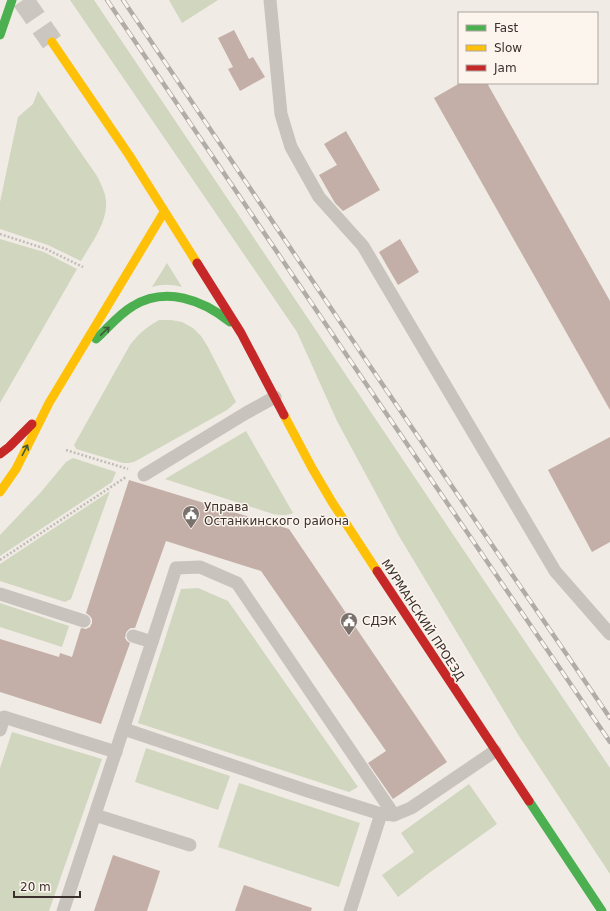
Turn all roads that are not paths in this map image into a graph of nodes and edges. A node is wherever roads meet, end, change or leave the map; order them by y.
1 (12, 0) edge
2 (270, 0) edge
3 (0, 35) edge
4 (52, 42) tunnel mouth
5 (164, 212) junction
6 (241, 333) junction
7 (77, 358) junction
8 (275, 397) junction
9 (49, 403) junction
10 (0, 454) edge
11 (139, 473) road end
12 (0, 492) edge
13 (0, 594) edge
14 (84, 621) dead end
15 (610, 634) edge
16 (133, 636) dead end
17 (152, 642) junction
18 (124, 729) junction
19 (0, 730) edge
20 (495, 751) junction
21 (116, 752) junction
22 (387, 814) junction
23 (95, 815) junction
24 (190, 845) dead end
25 (63, 911) edge
26 (350, 911) edge
27 (602, 911) edge

1 - 3 street
2 - 15 lane
4 - 5 street
5 - 6 street
5 - 7 street
7 -> 6 street
6 - 8 street, МУРМАНСКИЙ ПРОЕЗД
7 - 9 street
8 - 11 lane
8 - 20 street, МУРМАНСКИЙ ПРОЕЗД
9 - 10 street
12 -> 9 street
13 - 14 lane
16 - 17 lane
17 - 18 lane
17 - 22 lane
18 - 21 lane
18 - 22 lane
19 - 21 lane
20 - 22 lane
20 - 27 street, МУРМАНСКИЙ ПРОЕЗД
21 - 23 lane
22 - 26 lane
23 - 24 lane
23 - 25 lane

